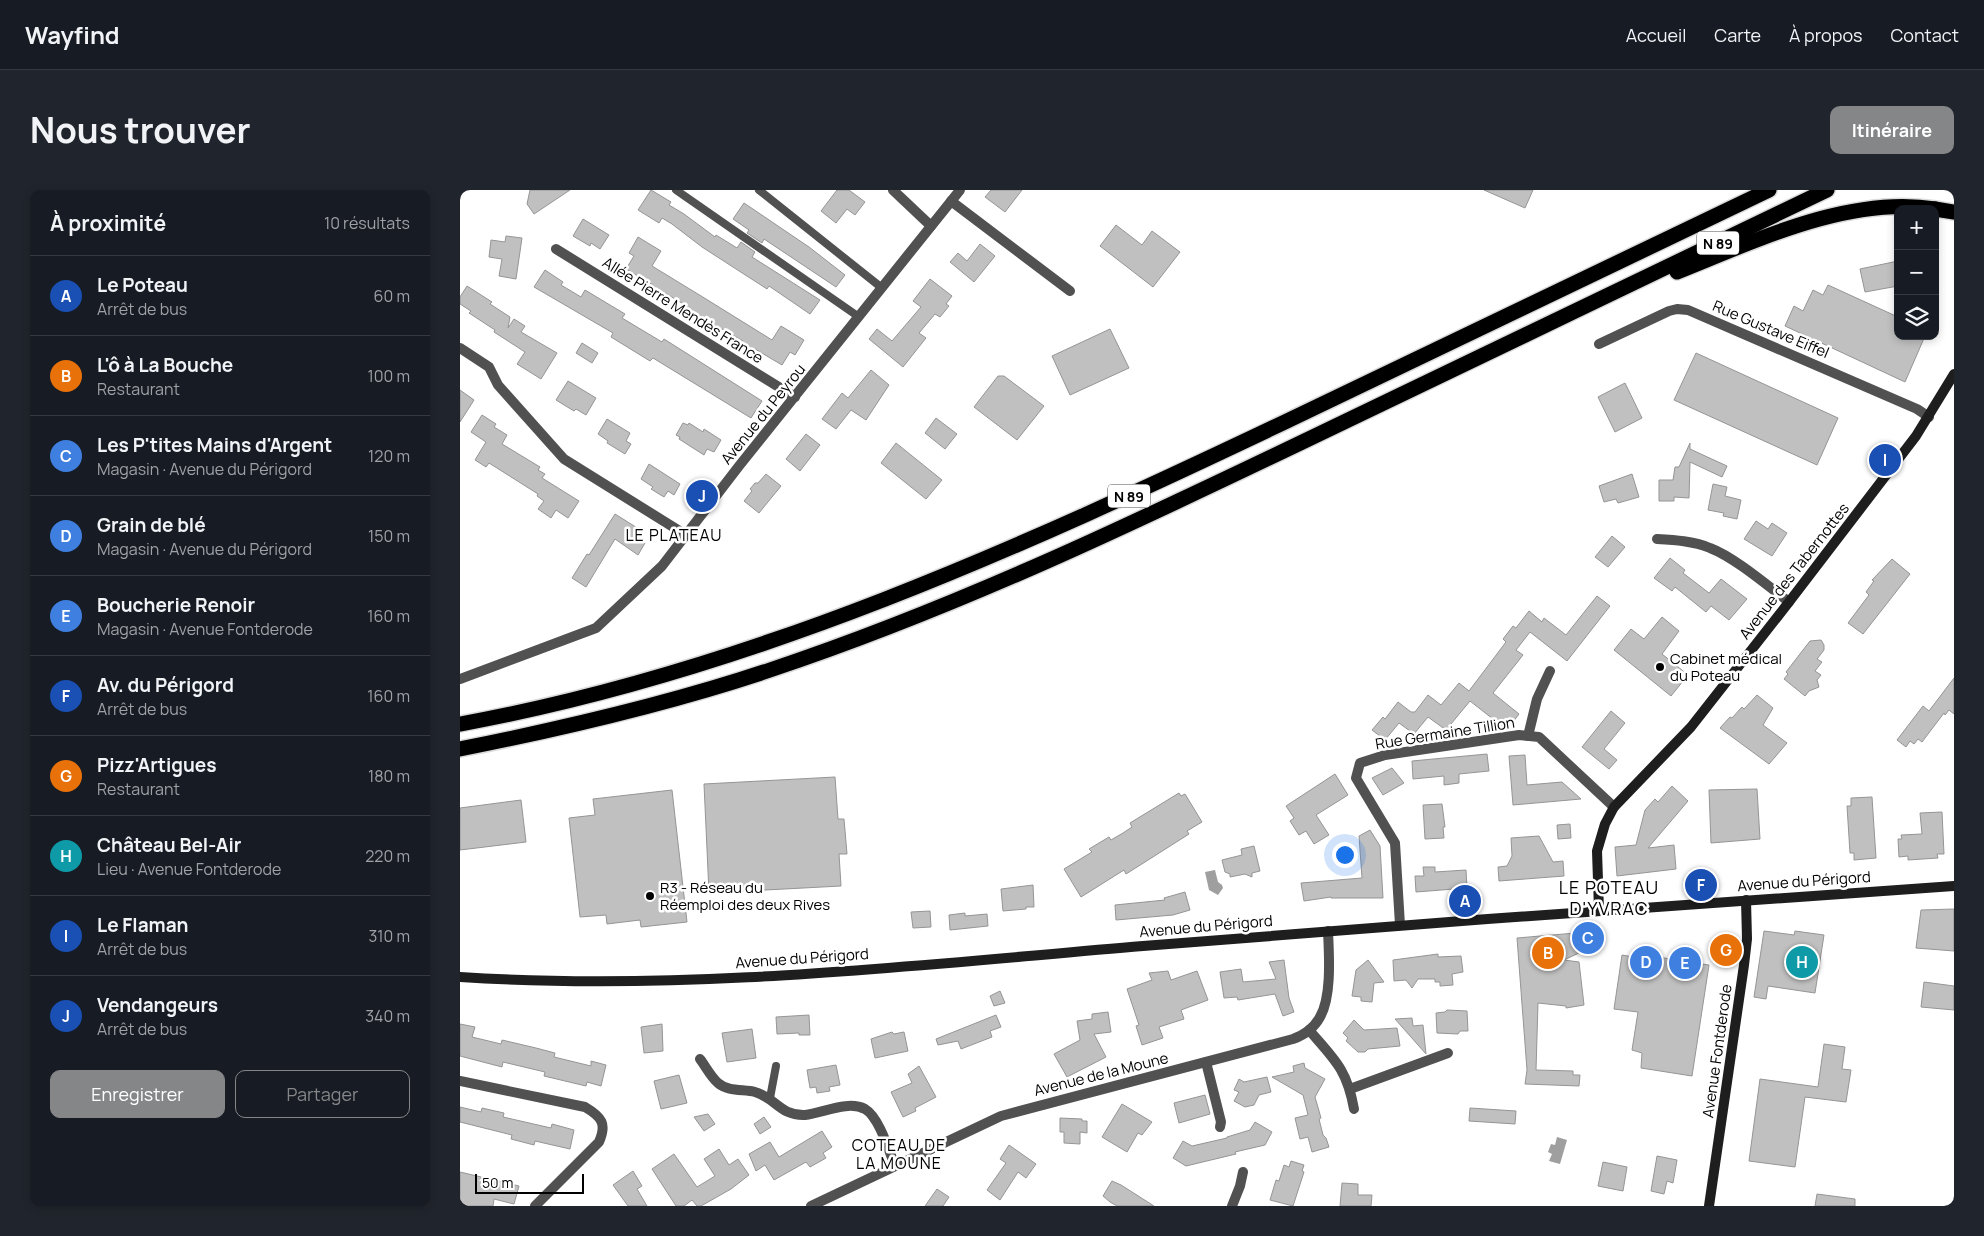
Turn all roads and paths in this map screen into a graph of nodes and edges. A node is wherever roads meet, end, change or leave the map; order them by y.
1 (676, 190) edge
2 (759, 190) edge
3 (892, 190) edge
4 (960, 190) edge
5 (1769, 190) edge
6 (1827, 190) edge
7 (951, 201) junction
8 (1894, 207) edge
9 (1939, 210) edge
10 (1954, 212) edge
11 (931, 226) junction
12 (556, 248) dead end
13 (882, 288) junction
14 (1070, 291) dead end
15 (1608, 295) junction
16 (859, 317) junction
17 (1598, 344) dead end
18 (460, 348) edge
19 (1954, 374) edge
20 (795, 397) junction
21 (1929, 417) junction
22 (686, 535) junction
23 (1657, 539) dead end
24 (1789, 602) junction
25 (1550, 672) dead end
26 (460, 679) edge
27 (460, 724) edge
28 (1528, 736) junction
29 (460, 749) edge
30 (1614, 808) junction
31 (1954, 886) edge
32 (1746, 900) junction
33 (1599, 910) junction
34 (1400, 925) junction
35 (1328, 931) junction
36 (460, 976) edge
37 (1309, 1030) junction
38 (1448, 1053) dead end
39 (700, 1059) dead end
40 (1206, 1062) junction
41 (776, 1066) dead end
42 (460, 1081) edge
43 (1350, 1089) junction
44 (770, 1098) junction
45 (1354, 1109) dead end
46 (1220, 1127) dead end
47 (895, 1166) junction
48 (1243, 1172) dead end
49 (535, 1206) edge
50 (811, 1206) edge
51 (1232, 1206) edge
52 (1709, 1206) edge

1 - 16 lane
2 - 13 lane
3 - 11 street
4 - 7 street, Avenue du Peyrou
5 - 27 highway, N 89
6 - 15 highway, N 89
7 - 11 street, Avenue du Peyrou
7 - 14 street
8 - 15 highway
9 - 10 highway
11 - 13 street, Avenue du Peyrou
12 - 20 street, Allée Pierre Mendès France
13 - 16 street, Avenue du Peyrou
15 - 29 highway, N 89
16 - 20 street, Avenue du Peyrou
17 - 21 street, Rue Gustave Eiffel
18 - 22 street
19 - 21 street, Avenue des Tabernottes
20 - 22 street, Avenue du Peyrou
21 - 24 street, Avenue des Tabernottes
22 - 26 street, Avenue du Peyrou
23 - 24 street
24 - 30 street, Avenue des Tabernottes
25 - 28 street, Rue Germaine Tillion
28 - 30 street, Rue Germaine Tillion
28 - 34 street, Rue Germaine Tillion
30 - 33 street, Avenue des Tabernottes
31 - 32 street, Avenue du Périgord
32 - 33 street, Avenue du Périgord
32 - 52 street, Avenue Fontderode
33 - 34 street, Avenue du Périgord
34 - 35 street, Avenue du Périgord
35 - 36 street, Avenue du Périgord
35 - 37 street
37 - 40 street, Avenue de la Moune
37 - 43 street
38 - 43 street
39 - 44 street
40 - 46 street
40 - 47 street, Avenue de la Moune
41 - 44 lane
42 - 49 street
43 - 45 street
44 - 47 street
47 - 50 street, Avenue de la Moune
48 - 51 street

